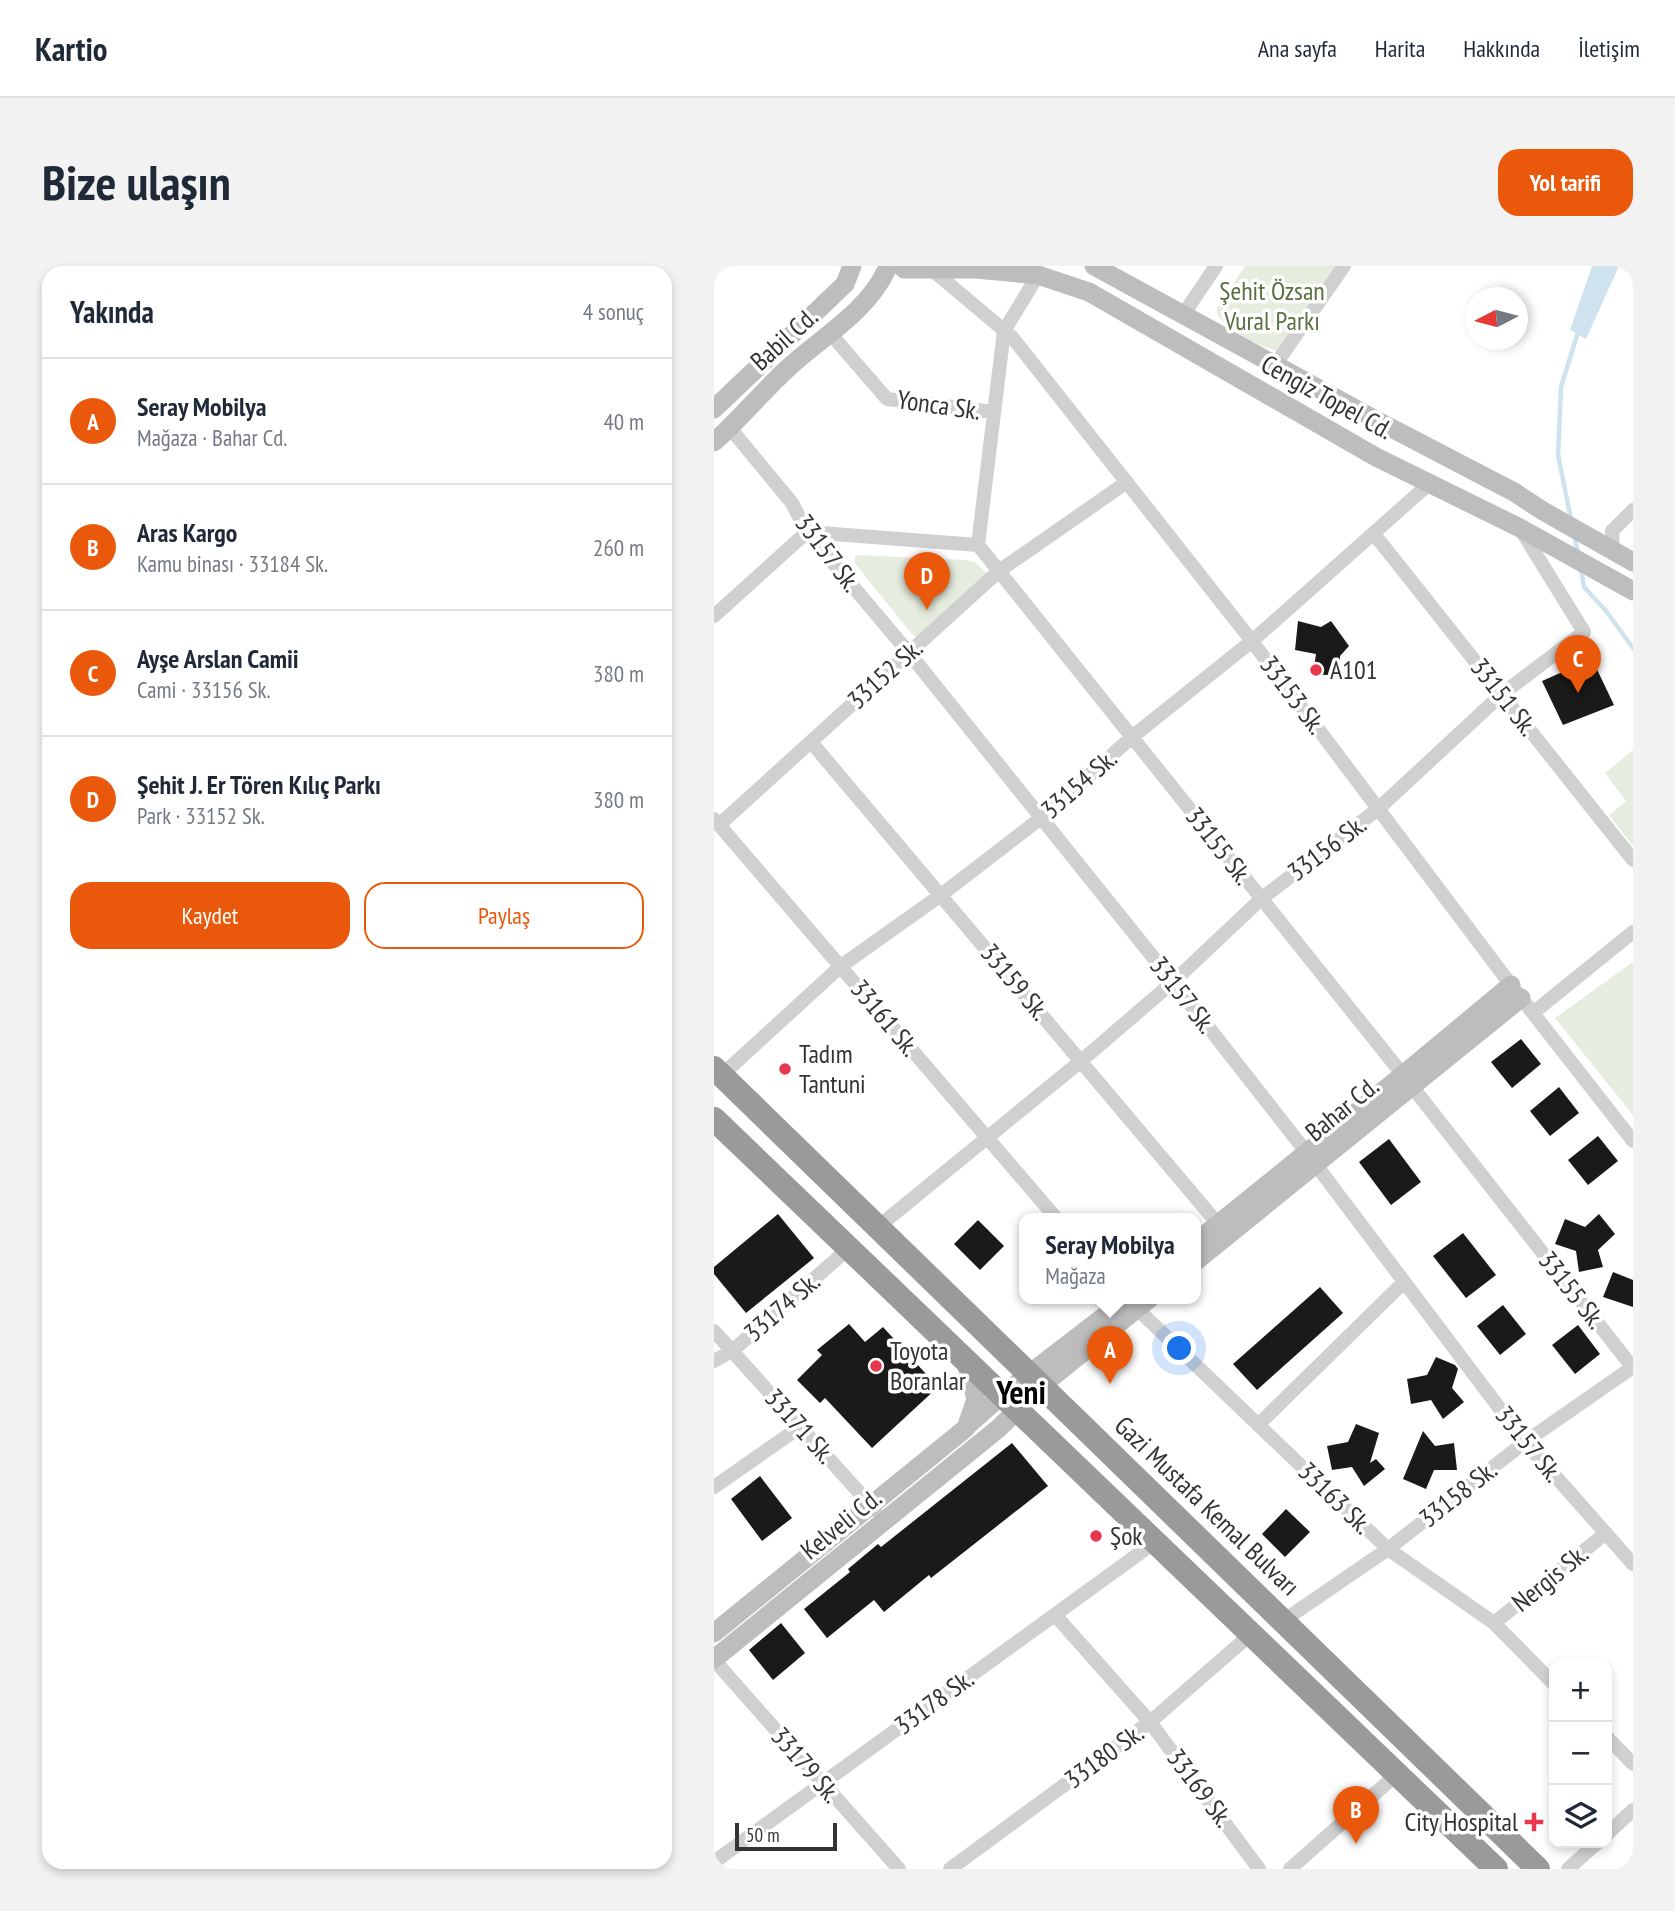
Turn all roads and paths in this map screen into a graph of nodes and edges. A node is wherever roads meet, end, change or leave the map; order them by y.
1 (852, 266) edge
2 (1094, 266) edge
3 (1216, 266) edge
4 (1344, 266) edge
5 (893, 268) edge
6 (931, 269) junction
7 (1038, 275) junction
8 (1183, 315) junction
9 (1004, 331) junction
10 (829, 332) junction
11 (1275, 365) junction
12 (714, 409) edge
13 (994, 412) junction
14 (730, 428) junction
15 (714, 442) edge
16 (1127, 482) junction
17 (1430, 483) junction
18 (1633, 510) edge
19 (1520, 528) junction
20 (807, 533) junction
21 (1374, 534) junction
22 (978, 545) junction
23 (1613, 552) junction
24 (1633, 562) edge
25 (999, 571) junction
26 (1633, 591) edge
27 (714, 616) edge
28 (1252, 641) junction
29 (909, 653) junction
30 (1502, 694) junction
31 (1132, 737) junction
32 (811, 742) junction
33 (1378, 809) junction
34 (1041, 818) junction
35 (716, 822) edge
36 (1633, 860) edge
37 (941, 895) junction
38 (1261, 899) junction
39 (1633, 932) edge
40 (841, 966) junction
41 (1173, 982) junction
42 (1521, 999) junction
43 (1082, 1061) junction
44 (718, 1072) edge
45 (1408, 1081) junction
46 (714, 1119) edge
47 (986, 1138) junction
48 (1633, 1141) edge
49 (1311, 1159) junction
50 (1052, 1213) edge
51 (1218, 1224) junction
52 (878, 1227) junction
53 (1201, 1238) edge
54 (848, 1249) junction
55 (1201, 1257) edge
56 (1404, 1282) junction
57 (1130, 1304) edge
58 (1137, 1304) edge
59 (714, 1331) edge
60 (732, 1350) junction
61 (965, 1359) junction
62 (714, 1361) edge
63 (1633, 1367) edge
64 (1035, 1380) junction
65 (1006, 1411) junction
66 (1258, 1425) junction
67 (800, 1427) junction
68 (966, 1428) junction
69 (1525, 1442) junction
70 (714, 1487) edge
71 (870, 1505) junction
72 (886, 1522) junction
73 (1606, 1533) junction
74 (1155, 1542) junction
75 (1388, 1549) junction
76 (1633, 1564) edge
77 (1055, 1615) junction
78 (1283, 1621) junction
79 (1494, 1623) junction
80 (714, 1633) edge
81 (1251, 1634) junction
82 (714, 1660) edge
83 (1549, 1679) edge
84 (1150, 1722) junction
85 (1612, 1742) edge
86 (1633, 1764) edge
87 (1397, 1774) junction
88 (821, 1783) junction
89 (1633, 1810) edge
90 (1612, 1829) edge
91 (1591, 1848) edge
92 (714, 1862) edge
93 (898, 1869) edge
94 (950, 1869) edge
95 (1259, 1869) edge
96 (1290, 1869) edge
97 (1496, 1869) edge
98 (1538, 1869) edge
99 (1568, 1869) edge

1 - 12 street, Babil Cd.
2 - 8 street, Cengiz Topel Cd.
3 - 8 street
4 - 11 street
5 - 6 street, Cengiz Topel Cd.
5 - 10 street, Babil Cd.
6 - 7 street, Cengiz Topel Cd.
6 - 9 street, 33153 Sk.
7 - 9 street
7 - 17 street, Cengiz Topel Cd.
8 - 11 street, Cengiz Topel Cd.
9 - 13 street
9 - 16 street, 33153 Sk.
10 - 13 street, Yonca Sk.
10 - 14 street, Babil Cd.
11 - 23 street, Cengiz Topel Cd.
13 - 22 street
14 - 15 street, Babil Cd.
14 - 20 street, 33157 Sk.
16 - 25 street, 33152 Sk.
16 - 28 street, 33153 Sk.
17 - 19 street, Cengiz Topel Cd.
17 - 21 street, 33154 Sk.
18 - 23 street
19 - 26 street, Cengiz Topel Cd.
19 - 30 street, 33156 Sk.
20 - 22 street
20 - 27 street
20 - 29 street, 33157 Sk.
21 - 28 street, 33154 Sk.
21 - 30 street, 33151 Sk.
22 - 25 street, 33155 Sk.
23 - 24 street, Cengiz Topel Cd.
25 - 29 street, 33152 Sk.
25 - 31 street, 33155 Sk.
28 - 31 street, 33154 Sk.
28 - 33 street, 33153 Sk.
29 - 32 street, 33152 Sk.
29 - 34 street, 33157 Sk.
30 - 33 street, 33156 Sk.
30 - 36 street, 33151 Sk.
31 - 34 street, 33154 Sk.
31 - 38 street, 33155 Sk.
32 - 35 street, 33152 Sk.
32 - 37 street, 33159 Sk.
33 - 38 street, 33156 Sk.
33 - 42 street, 33153 Sk.
34 - 37 street, 33154 Sk.
34 - 41 street, 33157 Sk.
35 - 40 street, 33161 Sk.
37 - 40 street, 33154 Sk.
37 - 43 street, 33159 Sk.
38 - 41 street, 33156 Sk.
38 - 45 street, 33155 Sk.
39 - 42 street, Bahar Cd.
40 - 44 street, 33154 Sk.
40 - 47 street, 33161 Sk.
41 - 43 street, 33156 Sk.
41 - 49 street, 33157 Sk.
42 - 45 street, Bahar Cd.
42 - 48 street, 33153 Sk.
43 - 47 street, 33156 Sk.
43 - 51 street, 33159 Sk.
44 - 52 highway, Gazi Mustafa Kemal Bulvarı
45 - 49 street, Bahar Cd.
45 - 63 street, 33155 Sk.
46 - 54 highway
47 - 50 street, 33161 Sk.
47 - 52 street, 33156 Sk.
49 - 51 street, Bahar Cd.
49 - 55 street, Bahar Cd.
49 - 56 street, 33157 Sk.
51 - 53 street, Bahar Cd.
52 - 64 highway, Gazi Mustafa Kemal Bulvarı
54 - 60 street, 33174 Sk.
54 - 61 highway
56 - 66 street
56 - 69 street, 33157 Sk.
57 - 64 street
58 - 66 street, 33163 Sk.
59 - 60 street, 33171 Sk.
60 - 62 street, 33174 Sk.
60 - 67 street, 33171 Sk.
61 - 65 highway
61 - 68 street
63 - 69 street, 33158 Sk.
64 - 65 street, Kelveli Cd.
64 - 78 highway, Gazi Mustafa Kemal Bulvarı
65 - 68 street, Kelveli Cd.
65 - 72 street, Kelveli Cd.
65 - 74 highway
66 - 75 street, 33163 Sk.
67 - 70 street
67 - 71 street, 33171 Sk.
68 - 71 street, Kelveli Cd.
69 - 73 street, 33157 Sk.
69 - 75 street, 33158 Sk.
71 - 72 street, 33171 Sk.
71 - 80 street, Kelveli Cd.
72 - 82 street, Kelveli Cd.
73 - 76 street, 33157 Sk.
73 - 79 street, Nergis Sk.
74 - 77 street, 33178 Sk.
74 - 81 highway
75 - 78 street, 33158 Sk.
75 - 79 street, 33163 Sk.
77 - 84 street, 33169 Sk.
77 - 88 street, 33178 Sk.
78 - 98 highway, Gazi Mustafa Kemal Bulvarı
79 - 83 street, 33163 Sk.
81 - 84 street, 33180 Sk.
81 - 87 highway
82 - 88 street, 33179 Sk.
84 - 94 street, 33180 Sk.
84 - 95 street, 33169 Sk.
85 - 86 street
87 - 96 street
87 - 97 highway
88 - 92 street, 33178 Sk.
88 - 93 street, 33179 Sk.
89 - 90 street
91 - 99 street

